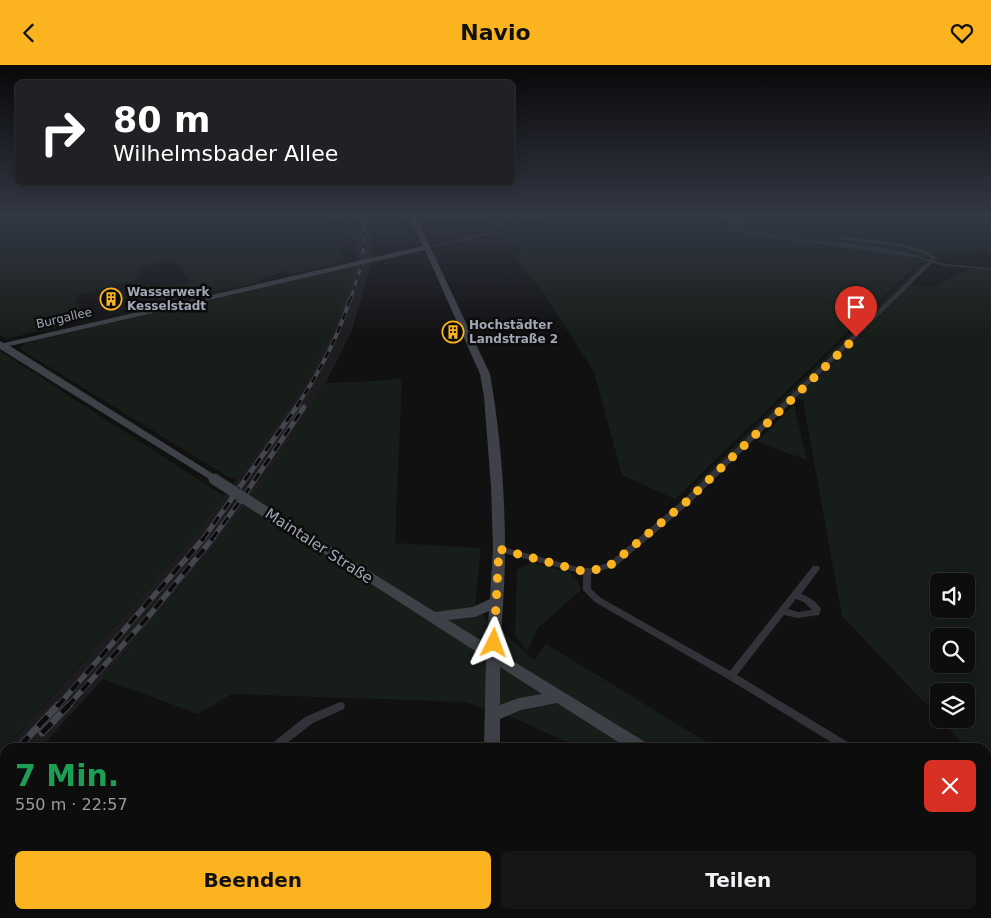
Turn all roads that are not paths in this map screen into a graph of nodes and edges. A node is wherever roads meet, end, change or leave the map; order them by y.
1 (384, 257) edge
2 (431, 257) edge
3 (934, 257) edge
4 (0, 345) edge
5 (499, 549) junction
6 (816, 568) dead end
7 (587, 572) junction
8 (795, 595) junction
9 (496, 601) junction
10 (782, 611) junction
11 (433, 617) junction
12 (493, 655) junction
13 (731, 676) junction
14 (558, 697) junction
15 (340, 706) dead end
16 (493, 715) junction
17 (280, 743) edge
18 (492, 743) edge
19 (633, 743) edge
20 (840, 743) edge

1 - 4 main road, Burgallee
2 - 5 main road
3 - 7 street
4 - 11 main road, Maintaler Straße, bridge
5 - 7 street
5 - 9 main road
6 - 8 street
7 - 13 street
8 - 10 street
8 - 10 street
9 - 11 main road
9 - 12 main road
10 - 13 street
11 - 12 main road, Maintaler Straße
12 - 14 main road, Maintaler Straße
12 - 16 main road
13 - 20 street
14 - 16 main road
14 - 19 main road, Maintaler Straße
15 - 17 street
16 - 18 main road

